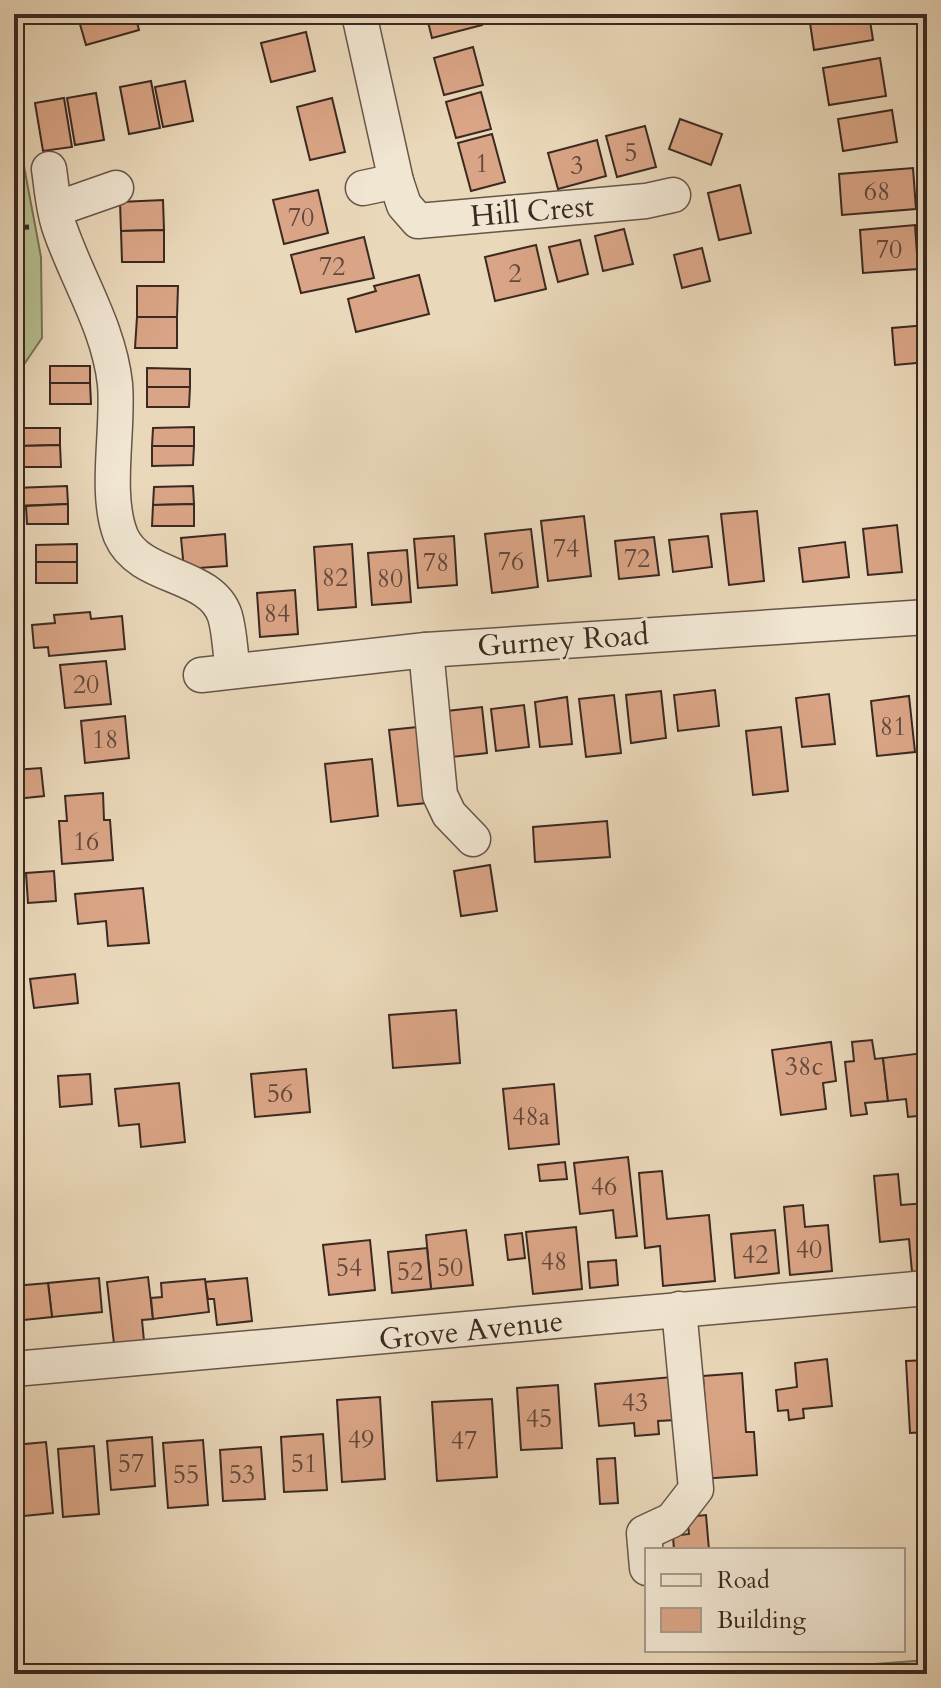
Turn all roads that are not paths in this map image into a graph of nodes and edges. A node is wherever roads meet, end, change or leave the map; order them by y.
1 (359, 14) edge
2 (49, 169) dead end
3 (116, 188) dead end
4 (658, 207) dead end
5 (56, 209) junction
6 (927, 617) edge
7 (426, 650) junction
8 (473, 839) dead end
9 (927, 1288) edge
10 (679, 1309) junction
11 (14, 1369) edge
12 (645, 1548) edge

1 - 4 street, Hill Crest
2 - 5 street
3 - 5 street
5 - 7 street, Gurney Road
6 - 7 street, Gurney Road
7 - 8 street
9 - 10 street, Grove Avenue
10 - 11 street, Grove Avenue
10 - 12 street

